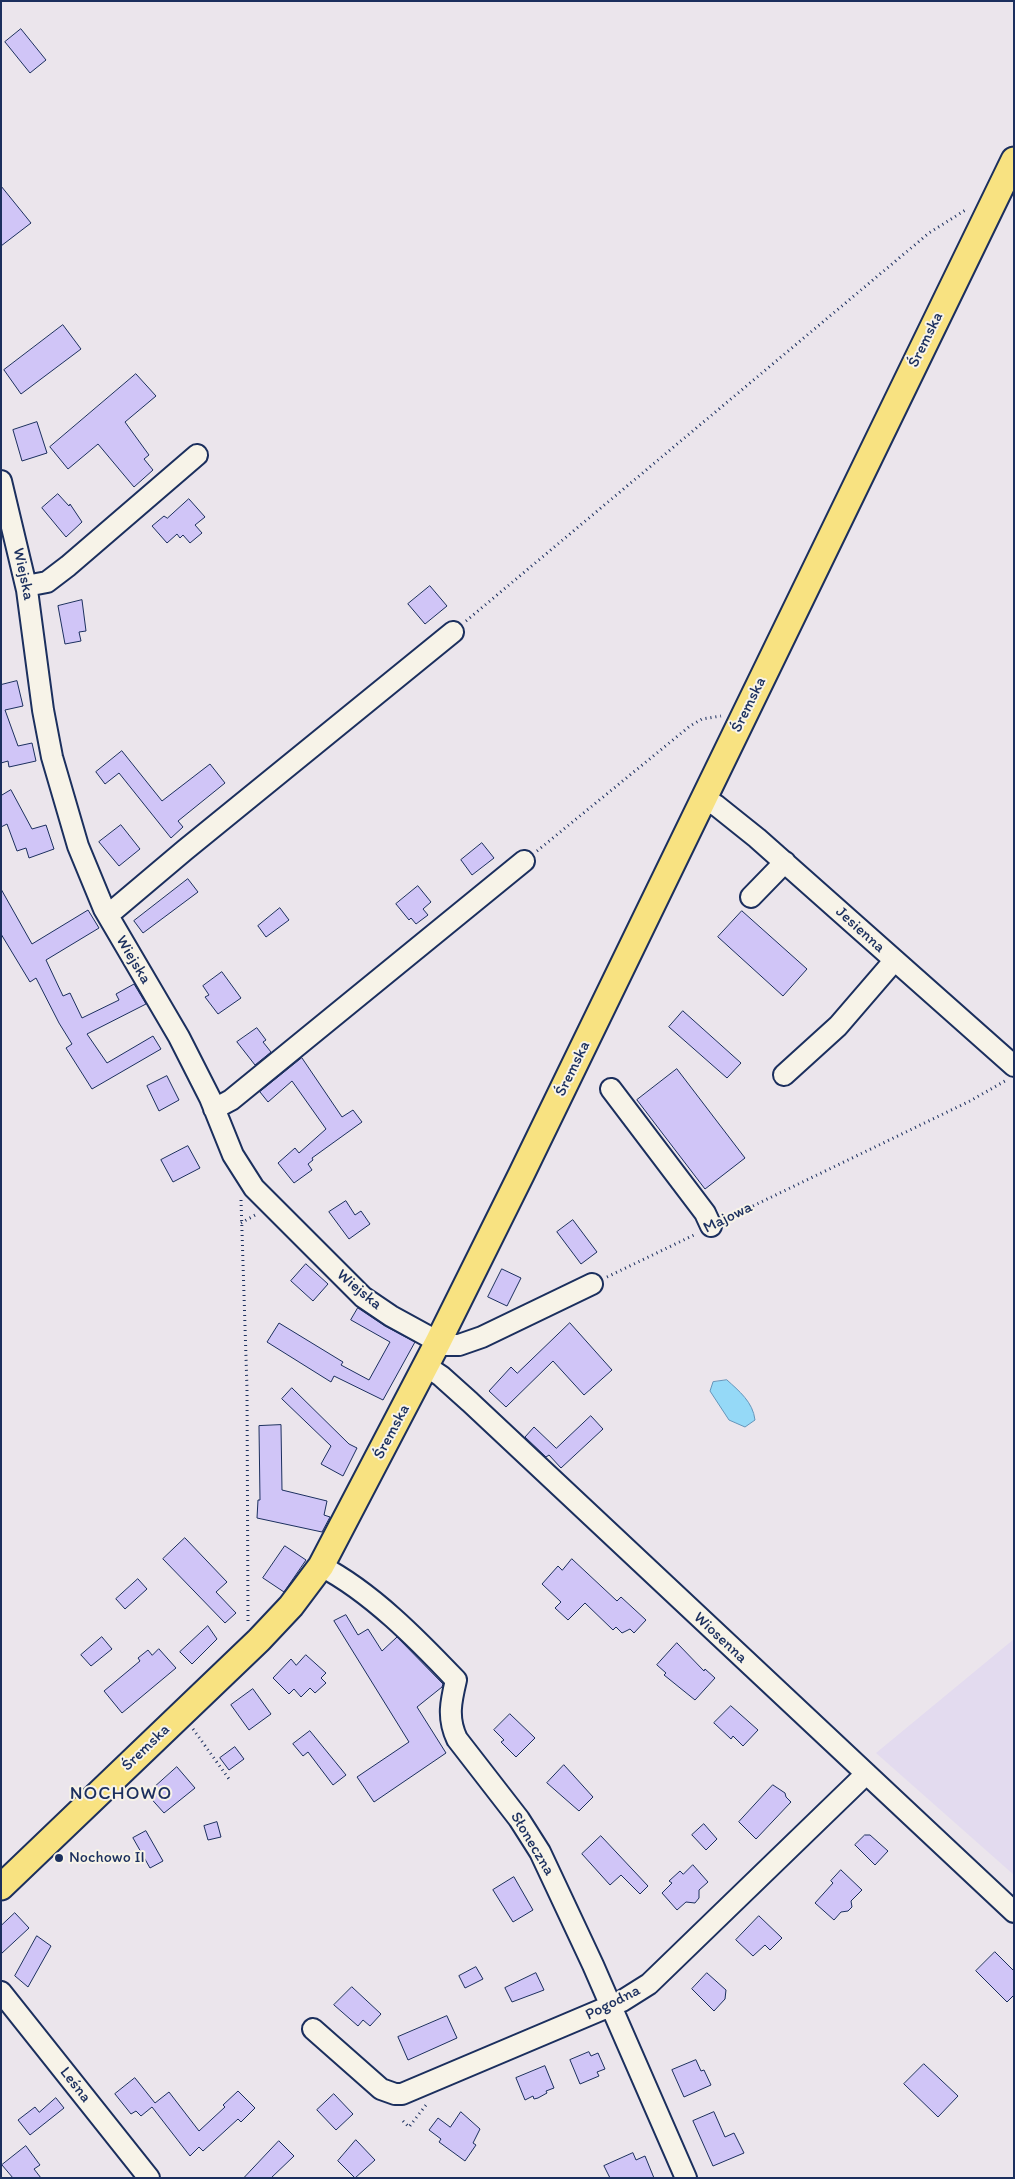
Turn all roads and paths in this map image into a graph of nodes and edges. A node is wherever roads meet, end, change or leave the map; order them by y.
1 (1014, 160) edge
2 (988, 214) junction
3 (197, 455) dead end
4 (1, 481) edge
5 (26, 586) junction
6 (453, 632) joint
7 (741, 721) junction
8 (704, 798) junction
9 (524, 861) joint
10 (784, 862) junction
11 (751, 897) dead end
12 (108, 916) junction
13 (894, 960) junction
14 (1012, 1071) edge
15 (784, 1075) dead end
16 (611, 1089) dead end
17 (214, 1109) junction
18 (245, 1176) junction
19 (711, 1226) junction
20 (592, 1284) joint
21 (438, 1342) junction
22 (426, 1366) junction
23 (321, 1566) junction
24 (259, 1640) junction
25 (181, 1715) junction
26 (866, 1774) junction
27 (229, 1779) dead end
28 (1, 1887) edge
29 (1014, 1912) edge
30 (1, 1992) edge
31 (611, 2006) junction
32 (313, 2029) dead end
33 (149, 2178) edge
34 (686, 2178) edge

1 - 2 main road, Śremska
2 - 6 path
2 - 7 main road, Śremska
3 - 5 street
4 - 5 street, Wiejska
5 - 12 street, Wiejska
6 - 12 street
7 - 8 main road, Śremska
7 - 9 path
8 - 10 street, Jesienna
8 - 21 main road, Śremska
9 - 17 street
10 - 11 street
10 - 13 street, Jesienna
12 - 17 street, Wiejska
13 - 14 street, Jesienna
13 - 15 street
14 - 19 path, Majowa
16 - 19 street
17 - 18 street, Wiejska
18 - 21 street, Wiejska
18 - 24 path
19 - 20 path, Majowa
20 - 21 street
21 - 22 main road, Śremska
22 - 23 main road, Śremska
22 - 26 street, Wiosenna
23 - 24 main road, Śremska
23 - 31 street, Słoneczna
24 - 25 main road, Śremska
25 - 27 path
25 - 28 main road, Śremska
26 - 29 street, Wiosenna
26 - 31 street, Pogodna
30 - 33 street, Leśna
31 - 32 street, Pogodna
31 - 34 street, Słoneczna

